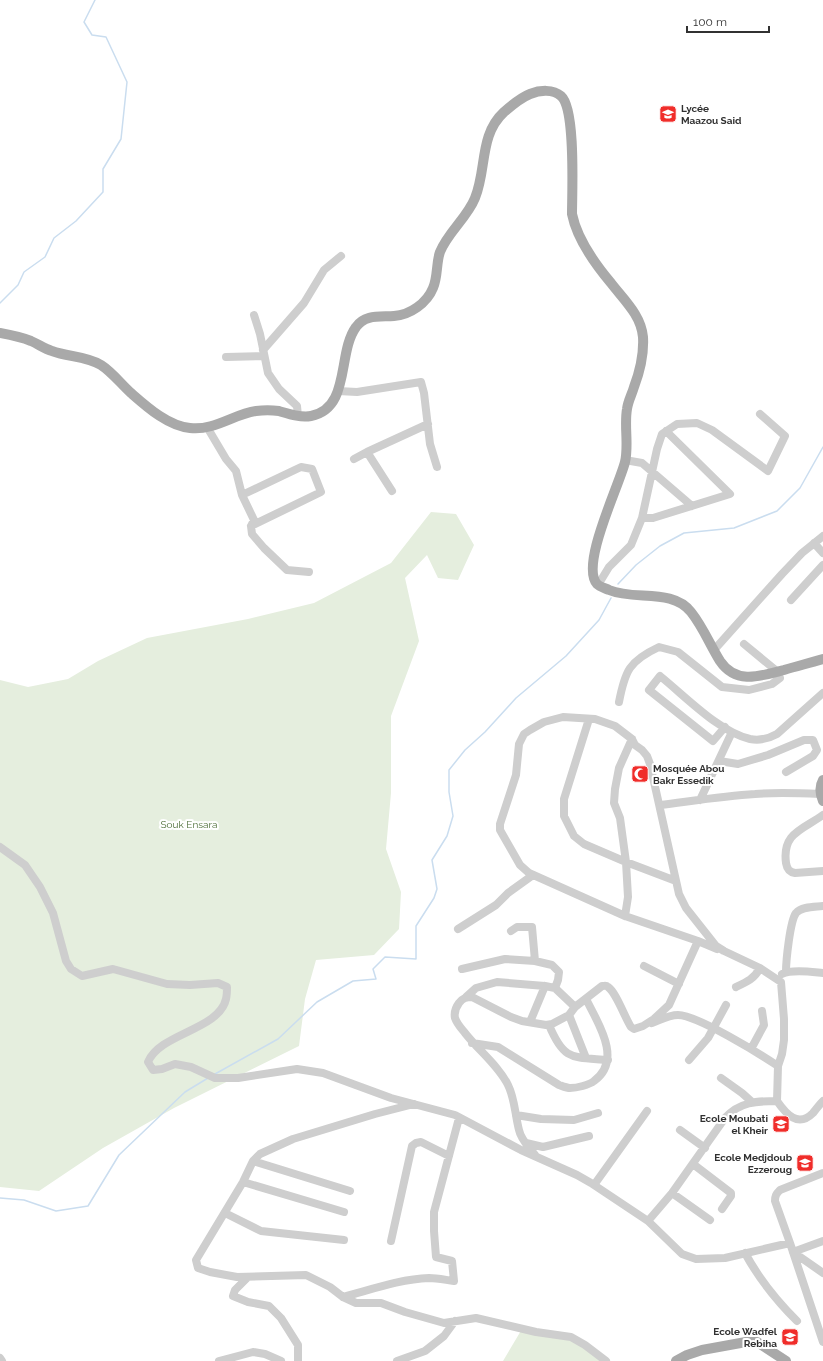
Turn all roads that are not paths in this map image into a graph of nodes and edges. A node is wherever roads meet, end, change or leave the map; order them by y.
1 (341, 256) dead end
2 (254, 315) dead end
3 (0, 333) edge
4 (264, 353) junction
5 (226, 358) dead end
6 (338, 391) junction
7 (760, 414) dead end
8 (298, 416) junction
9 (428, 424) junction
10 (207, 427) junction
11 (666, 430) junction
12 (367, 452) junction
13 (354, 459) dead end
14 (626, 460) junction
15 (438, 467) dead end
16 (653, 472) junction
17 (392, 491) dead end
18 (242, 495) junction
19 (692, 506) junction
20 (642, 518) junction
21 (251, 526) junction
22 (823, 536) edge
23 (814, 543) junction
24 (823, 552) edge
25 (823, 566) edge
26 (309, 572) dead end
27 (598, 585) junction
28 (791, 600) dead end
29 (744, 644) dead end
30 (714, 650) junction
31 (823, 659) edge
32 (778, 672) junction
33 (823, 693) edge
34 (619, 702) dead end
35 (588, 719) junction
36 (725, 727) junction
37 (732, 732) junction
38 (632, 739) junction
39 (719, 761) junction
40 (786, 772) dead end
41 (823, 780) edge
42 (822, 798) edge
43 (700, 800) junction
44 (660, 805) junction
45 (823, 815) edge
46 (0, 847) edge
47 (626, 862) junction
48 (823, 871) edge
49 (533, 875) junction
50 (676, 881) junction
51 (823, 906) edge
52 (625, 916) junction
53 (458, 929) dead end
54 (511, 931) dead end
55 (698, 941) junction
56 (724, 952) junction
57 (535, 961) junction
58 (644, 966) dead end
59 (760, 968) junction
60 (462, 970) dead end
61 (786, 972) junction
62 (823, 973) edge
63 (781, 982) junction
64 (679, 984) junction
65 (544, 986) junction
66 (736, 986) dead end
67 (555, 988) junction
68 (466, 998) junction
69 (586, 999) junction
70 (726, 1005) dead end
71 (574, 1007) junction
72 (762, 1011) dead end
73 (569, 1015) junction
74 (530, 1022) junction
75 (549, 1025) junction
76 (643, 1026) junction
77 (713, 1029) junction
78 (472, 1043) junction
79 (751, 1050) junction
80 (586, 1058) junction
81 (608, 1060) junction
82 (689, 1060) dead end
83 (778, 1066) junction
84 (721, 1078) dead end
85 (777, 1101) junction
86 (823, 1101) edge
87 (752, 1102) junction
88 (414, 1104) junction
89 (647, 1111) dead end
90 (598, 1113) dead end
91 (516, 1115) junction
92 (459, 1118) junction
93 (680, 1130) dead end
94 (589, 1136) dead end
95 (525, 1143) junction
96 (705, 1148) junction
97 (449, 1156) junction
98 (536, 1156) junction
99 (253, 1161) junction
100 (693, 1164) junction
101 (823, 1173) edge
102 (243, 1182) junction
103 (594, 1185) junction
104 (350, 1192) dead end
105 (672, 1193) junction
106 (722, 1209) dead end
107 (344, 1212) dead end
108 (225, 1213) junction
109 (710, 1220) dead end
110 (648, 1221) junction
111 (344, 1240) dead end
112 (391, 1241) dead end
113 (790, 1243) junction
114 (821, 1244) edge
115 (793, 1252) junction
116 (745, 1253) junction
117 (823, 1273) edge
118 (248, 1277) junction
119 (343, 1298) junction
120 (454, 1321) junction
121 (797, 1321) dead end
122 (823, 1342) edge
123 (0, 1358) edge
124 (231, 1359) edge
125 (2, 1361) edge
126 (219, 1361) edge
127 (281, 1361) edge
128 (298, 1361) edge
129 (397, 1361) edge
130 (606, 1361) edge
131 (676, 1361) edge
132 (786, 1361) edge

1 - 4 street
2 - 4 street
3 - 10 main road
4 - 5 street
4 - 8 street
6 - 8 main road
6 - 9 street
6 - 14 main road
7 - 11 street
8 - 10 main road
9 - 12 street
9 - 15 street
10 - 18 street
11 - 16 street
11 - 19 street
12 - 13 street
12 - 17 street
14 - 16 street
14 - 27 main road
16 - 19 street
16 - 20 street
18 - 21 street
18 - 21 street
19 - 20 street
20 - 27 street
21 - 26 street
22 - 23 street
23 - 24 street
23 - 30 street
25 - 28 street
27 - 30 main road
29 - 32 street
30 - 32 main road
31 - 32 main road
32 - 34 street
33 - 37 street
35 - 38 street
35 - 47 street
35 - 49 street
36 - 36 street
36 - 37 street
37 - 39 street
38 - 44 street
38 - 47 street
39 - 40 street
39 - 43 street
41 - 42 main road
42 - 43 street
43 - 44 street
44 - 50 street
45 - 48 street
46 - 88 street
47 - 50 street
47 - 52 street
49 - 52 street
49 - 53 street
50 - 56 street
51 - 61 street
52 - 55 street
54 - 57 street
55 - 56 street
55 - 64 street
56 - 59 street
57 - 60 street
57 - 67 street
58 - 64 street
59 - 63 street
59 - 66 street
61 - 62 street
61 - 63 street
63 - 83 street
64 - 76 street
65 - 67 street
65 - 68 street
65 - 74 street
67 - 71 street
68 - 74 street
68 - 78 street
69 - 71 street
69 - 76 street
69 - 81 street
70 - 77 street
71 - 73 street
72 - 79 street
73 - 75 street
73 - 80 street
74 - 75 street
75 - 80 street
76 - 77 street
77 - 79 street
77 - 82 street
78 - 81 street
78 - 91 street
79 - 83 street
80 - 81 street
83 - 85 street
84 - 87 street
85 - 86 street
85 - 87 street
87 - 96 street
88 - 92 street
88 - 99 street
89 - 103 street
90 - 91 street
91 - 95 street
92 - 97 street
92 - 98 street
93 - 96 street
94 - 95 street
95 - 98 street
96 - 100 street
97 - 112 street
97 - 119 street
98 - 103 street
99 - 102 street
99 - 104 street
100 - 105 street
100 - 106 street
101 - 113 street
102 - 107 street
102 - 108 street
103 - 110 street
105 - 109 street
105 - 110 street
108 - 111 street
108 - 118 street
110 - 116 street
113 - 115 street
113 - 116 street
114 - 115 street
115 - 117 street
115 - 122 street
116 - 121 street
118 - 119 street
118 - 128 street
119 - 120 street
120 - 129 street
120 - 130 street
123 - 125 street
124 - 126 street
124 - 127 street
131 - 132 main road

